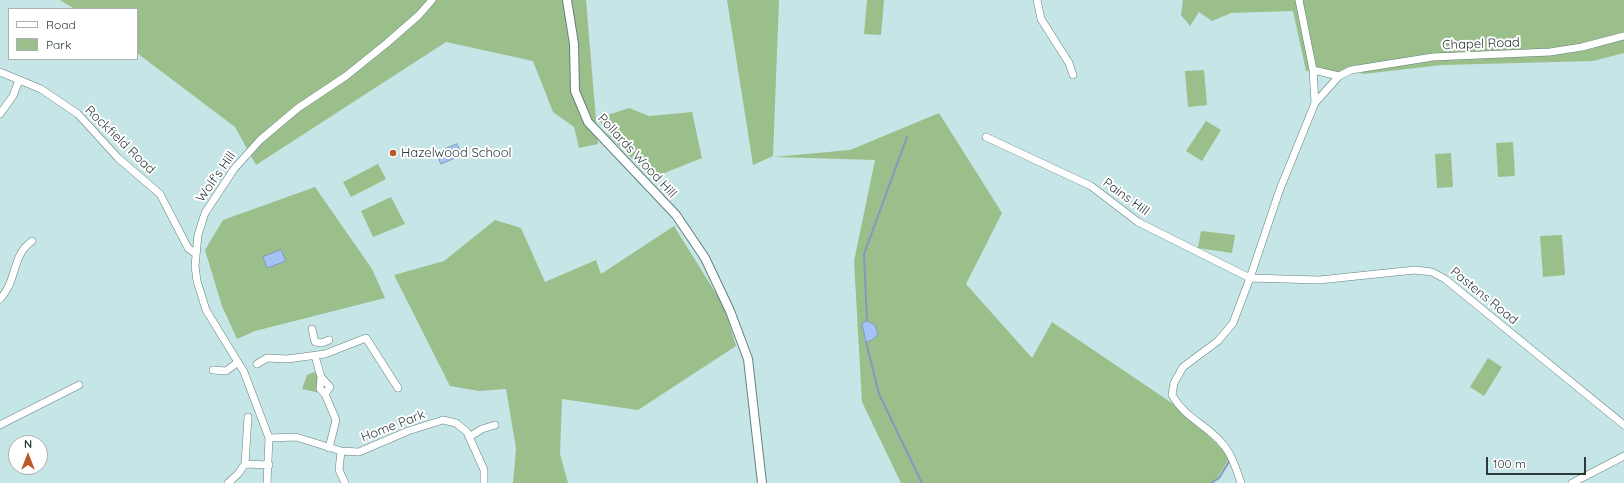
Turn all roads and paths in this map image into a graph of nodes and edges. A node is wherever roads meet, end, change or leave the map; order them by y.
1 (432, 0) edge
2 (567, 0) edge
3 (1037, 0) edge
4 (1299, 0) edge
5 (1624, 36) edge
6 (1313, 70) junction
7 (0, 72) edge
8 (1073, 75) dead end
9 (1339, 76) junction
10 (20, 80) junction
11 (1315, 103) junction
12 (0, 114) edge
13 (986, 137) dead end
14 (32, 241) dead end
15 (196, 254) junction
16 (1250, 278) junction
17 (0, 299) edge
18 (312, 329) dead end
19 (325, 354) junction
20 (315, 356) junction
21 (238, 362) junction
22 (257, 364) dead end
23 (213, 370) dead end
24 (79, 385) dead end
25 (398, 388) dead end
26 (248, 417) dead end
27 (0, 425) edge
28 (494, 425) dead end
29 (1624, 425) edge
30 (469, 436) junction
31 (268, 438) junction
32 (330, 448) junction
33 (341, 451) junction
34 (1624, 456) edge
35 (245, 464) junction
36 (269, 465) junction
37 (228, 483) edge
38 (267, 483) edge
39 (345, 483) edge
40 (484, 483) edge
41 (762, 483) edge
42 (1241, 483) edge
43 (1572, 483) edge

1 - 15 street, Wolf's Hill
2 - 41 street, Pollards Wood Hill
3 - 8 street
4 - 6 street
5 - 9 street, Chapel Road
6 - 9 street
6 - 11 street
7 - 10 street, Rockfield Road
9 - 11 street
10 - 12 street
10 - 15 street, Rockfield Road
11 - 16 street
13 - 16 street, Pains Hill
14 - 17 street
15 - 21 street, Wolf's Hill
16 - 29 street, Pastens Road
16 - 42 street
18 - 19 street
19 - 20 street
19 - 25 street
20 - 22 street
20 - 32 street
21 - 23 street
21 - 31 street, Wolf's Hill
24 - 27 street
26 - 35 street
28 - 30 street
30 - 33 street, Home Park
30 - 40 street, Home Park
31 - 32 street, Home Park
31 - 36 street, Wolf's Hill
32 - 33 street, Home Park
33 - 39 street
34 - 43 street
35 - 36 street
35 - 37 street
36 - 38 street, Wolf's Hill

